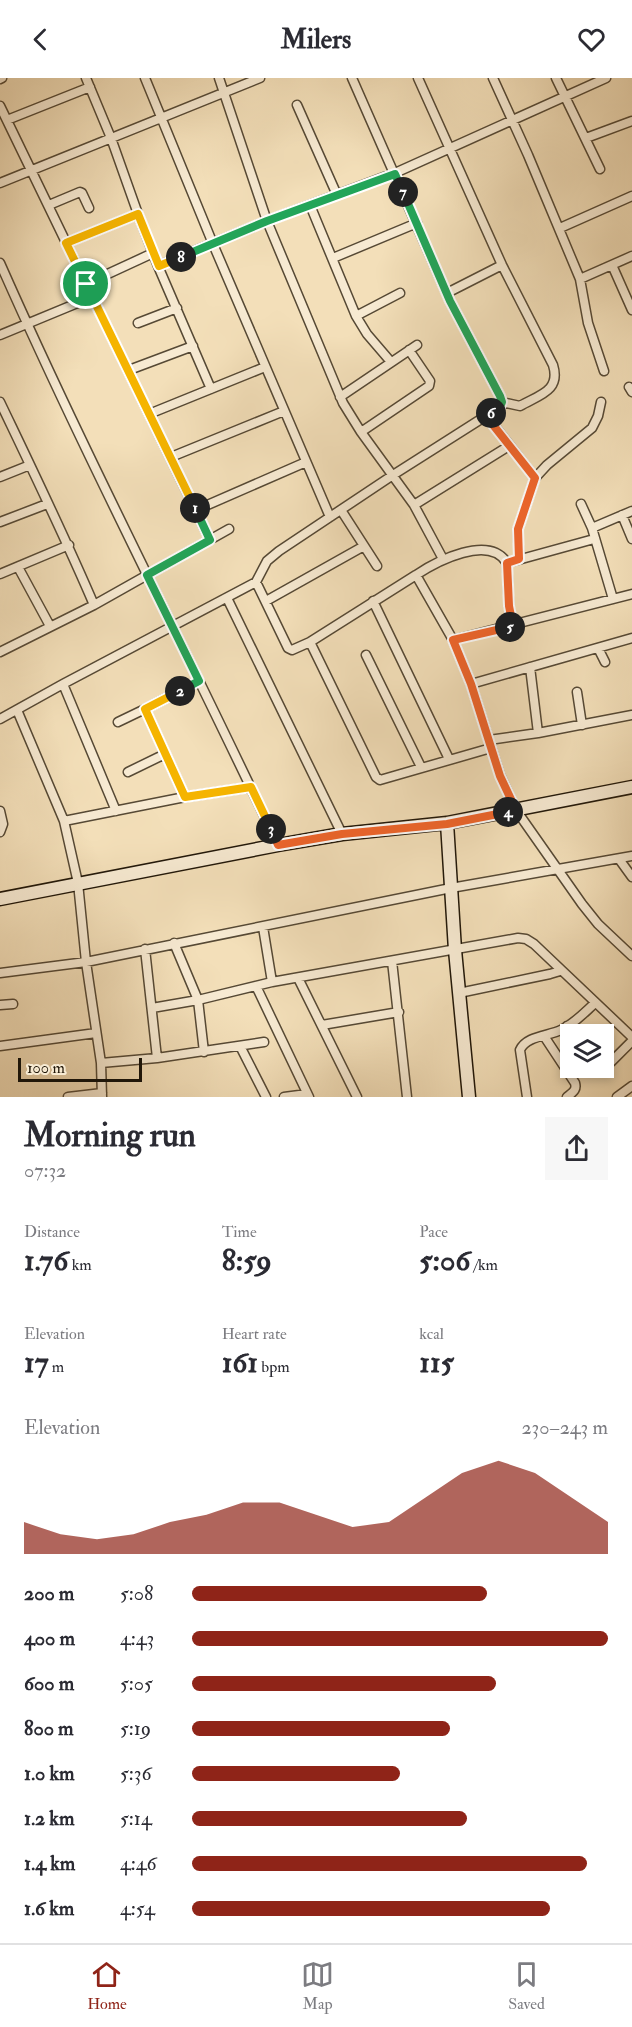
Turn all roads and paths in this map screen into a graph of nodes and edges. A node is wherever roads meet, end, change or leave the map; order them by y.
1 (145, 78) edge
2 (219, 78) edge
3 (260, 78) edge
4 (352, 78) edge
5 (418, 78) edge
6 (493, 78) edge
7 (556, 78) edge
8 (606, 78) edge
9 (88, 82) edge
10 (225, 93) junction
11 (565, 97) junction
12 (297, 105) dead end
13 (0, 106) edge
14 (161, 117) junction
15 (7, 120) junction
16 (511, 120) junction
17 (632, 123) edge
18 (111, 138) junction
19 (586, 138) junction
20 (451, 148) junction
21 (600, 169) dead end
22 (32, 170) junction
23 (395, 174) junction
24 (0, 183) edge
25 (337, 195) junction
26 (632, 196) edge
27 (49, 205) junction
28 (310, 205) junction
29 (89, 208) dead end
30 (138, 214) junction
31 (267, 221) junction
32 (417, 223) junction
33 (560, 228) junction
34 (66, 243) junction
35 (213, 244) junction
36 (153, 253) junction
37 (632, 256) edge
38 (333, 258) junction
39 (0, 263) edge
40 (502, 265) junction
41 (612, 265) junction
42 (159, 266) junction
43 (580, 279) junction
44 (86, 284) junction
45 (400, 293) dead end
46 (447, 293) junction
47 (92, 297) junction
48 (177, 308) junction
49 (632, 310) edge
50 (356, 315) junction
51 (138, 323) dead end
52 (27, 324) junction
53 (0, 335) edge
54 (193, 346) junction
55 (392, 362) junction
56 (265, 367) junction
57 (129, 370) junction
58 (604, 371) dead end
59 (211, 389) junction
60 (340, 397) junction
61 (0, 402) edge
62 (502, 402) junction
63 (601, 402) dead end
64 (284, 411) junction
65 (149, 414) junction
66 (486, 416) junction
67 (361, 432) junction
68 (509, 446) junction
69 (171, 457) junction
70 (306, 462) junction
71 (30, 465) junction
72 (393, 475) junction
73 (0, 477) edge
74 (535, 478) junction
75 (47, 504) junction
76 (581, 504) dead end
77 (414, 505) junction
78 (196, 510) junction
79 (341, 510) junction
80 (632, 511) edge
81 (622, 515) junction
82 (330, 517) junction
83 (0, 522) edge
84 (592, 528) junction
85 (229, 530) dead end
86 (594, 539) junction
87 (632, 539) edge
88 (210, 540) junction
89 (69, 545) junction
90 (364, 546) junction
91 (443, 559) junction
92 (519, 559) junction
93 (507, 563) junction
94 (377, 566) dead end
95 (18, 567) junction
96 (0, 574) edge
97 (147, 575) junction
98 (416, 575) junction
99 (256, 582) junction
100 (632, 594) edge
101 (227, 598) junction
102 (613, 599) junction
103 (266, 602) junction
104 (373, 602) junction
105 (94, 605) junction
106 (50, 626) junction
107 (513, 626) junction
108 (172, 627) junction
109 (632, 638) edge
110 (453, 640) junction
111 (310, 642) junction
112 (598, 648) junction
113 (0, 652) edge
114 (366, 656) dead end
115 (605, 662) dead end
116 (530, 667) junction
117 (199, 681) junction
118 (63, 684) junction
119 (471, 684) junction
120 (577, 692) dead end
121 (145, 709) junction
122 (17, 711) junction
123 (632, 715) edge
124 (0, 719) edge
125 (118, 722) dead end
126 (582, 725) junction
127 (538, 733) junction
128 (490, 744) junction
129 (165, 753) junction
130 (449, 759) junction
131 (421, 767) junction
132 (128, 772) dead end
133 (251, 787) junction
134 (632, 787) edge
135 (185, 797) junction
136 (516, 810) junction
137 (0, 811) edge
138 (116, 811) junction
139 (64, 821) junction
140 (447, 824) junction
141 (0, 832) edge
142 (342, 834) junction
143 (278, 845) junction
144 (632, 856) edge
145 (619, 859) junction
146 (558, 870) junction
147 (632, 878) edge
148 (78, 883) junction
149 (451, 888) junction
150 (0, 899) edge
151 (263, 927) junction
152 (174, 943) junction
153 (145, 949) junction
154 (455, 950) junction
155 (632, 956) edge
156 (392, 960) junction
157 (86, 962) junction
158 (561, 970) junction
159 (0, 973) edge
160 (298, 978) junction
161 (272, 982) junction
162 (256, 986) junction
163 (459, 993) junction
164 (198, 1000) junction
165 (595, 1003) junction
166 (13, 1004) dead end
167 (0, 1005) edge
168 (152, 1008) junction
169 (399, 1012) junction
170 (569, 1024) edge
171 (322, 1025) junction
172 (560, 1029) edge
173 (96, 1033) junction
174 (544, 1036) junction
175 (632, 1039) edge
176 (264, 1042) dead end
177 (0, 1046) edge
178 (240, 1046) junction
179 (204, 1052) junction
180 (157, 1058) junction
181 (614, 1059) edge
182 (101, 1063) junction
183 (632, 1086) edge
184 (102, 1095) edge
185 (308, 1095) edge
186 (68, 1097) edge
187 (266, 1097) edge
188 (284, 1097) edge
189 (357, 1097) edge
190 (407, 1097) edge
191 (469, 1097) edge
192 (527, 1097) edge
193 (567, 1097) edge
194 (617, 1097) edge

1 - 14 street
2 - 10 street
3 - 10 street
4 - 23 street
5 - 20 street
6 - 16 street
7 - 11 street
8 - 11 street
9 - 15 street
9 - 18 street
10 - 14 street
10 - 31 street
11 - 16 street
11 - 19 street
12 - 25 street
13 - 15 street
14 - 18 street
14 - 35 street
15 - 22 street
16 - 20 street
16 - 33 street
17 - 19 street
18 - 22 street
18 - 30 street
19 - 21 street
20 - 23 street
20 - 40 street
22 - 24 street
22 - 27 street
23 - 25 street
23 - 32 street
25 - 28 street
26 - 33 street
27 - 29 street
27 - 34 street
28 - 31 street
28 - 38 street
30 - 34 street
30 - 36 street
31 - 35 street
31 - 60 street
32 - 38 street
32 - 46 street
33 - 43 street
34 - 44 street
35 - 42 street
35 - 56 street
36 - 42 street
36 - 44 street
37 - 41 street
38 - 50 street
39 - 52 street
40 - 46 street
40 - 62 street
41 - 43 street
41 - 49 street
42 - 48 street
43 - 58 street
44 - 47 street
45 - 50 street
46 - 62 street
47 - 52 street
47 - 57 street
48 - 51 street
48 - 54 street
50 - 55 street
52 - 53 street
52 - 97 street
54 - 57 street
54 - 59 street
55 - 60 street
55 - 67 street
56 - 59 street
56 - 64 street
57 - 65 street
59 - 65 street
60 - 67 street
61 - 71 street
62 - 66 street
63 - 74 street
64 - 69 street
64 - 70 street
65 - 69 street
66 - 68 street
66 - 72 street
67 - 72 street
68 - 74 street
68 - 77 street
69 - 78 street
70 - 78 street
70 - 82 street
71 - 73 street
71 - 75 street
72 - 77 street
72 - 79 street
74 - 92 street
75 - 83 street
75 - 89 street
76 - 84 street
77 - 91 street
78 - 88 street
79 - 82 street
79 - 90 street
80 - 81 street
81 - 84 street
81 - 87 street
82 - 99 street
84 - 86 street
85 - 88 street
86 - 92 street
86 - 102 street
88 - 97 street
89 - 95 street
89 - 105 street
90 - 94 street
90 - 103 street
91 - 93 street
91 - 98 street
92 - 93 street
93 - 107 street
95 - 96 street
95 - 106 street
97 - 105 street
97 - 108 street
98 - 104 street
98 - 110 street
99 - 101 street
99 - 103 street
100 - 102 street
101 - 108 street
101 - 142 street
102 - 107 street
103 - 111 street
104 - 111 street
104 - 130 street
105 - 106 street
106 - 113 street
107 - 110 street
108 - 117 street
108 - 118 street
109 - 112 street
110 - 119 street
111 - 131 street
112 - 115 street
112 - 116 street
114 - 131 street
116 - 119 street
116 - 127 street
117 - 121 street
117 - 133 street
118 - 122 street
118 - 138 street
119 - 128 street
120 - 126 street
121 - 125 street
121 - 129 street
122 - 124 street
122 - 139 street
123 - 126 street
126 - 127 street
127 - 128 street
128 - 130 street
128 - 136 street
129 - 132 street
129 - 135 street
130 - 131 street
133 - 135 street
133 - 143 street
134 - 136 street
135 - 138 street
136 - 140 street
136 - 146 street
137 - 141 street
138 - 139 street
139 - 148 street
140 - 142 street
140 - 149 street
142 - 143 street
143 - 148 street
144 - 145 street
145 - 146 street
145 - 147 street
146 - 149 street
146 - 155 street
148 - 150 street
148 - 157 street
149 - 151 street
149 - 154 street
151 - 152 street
151 - 161 street
152 - 153 street
152 - 164 street
153 - 157 street
153 - 168 street
154 - 156 street
154 - 158 street
154 - 163 street
156 - 160 street
156 - 169 street
157 - 159 street
157 - 173 street
158 - 163 street
158 - 165 street
160 - 161 street
160 - 171 street
161 - 162 street
162 - 164 street
162 - 185 street
163 - 191 street
164 - 168 street
164 - 179 street
165 - 170 street
165 - 175 street
166 - 167 street
168 - 180 street
169 - 171 street
169 - 190 street
171 - 189 street
172 - 174 street
173 - 177 street
173 - 182 street
174 - 192 street
174 - 193 street
175 - 181 street
176 - 178 street
178 - 179 street
178 - 187 street
179 - 180 street
180 - 182 street
182 - 184 street
183 - 194 street
184 - 186 street
185 - 188 street

